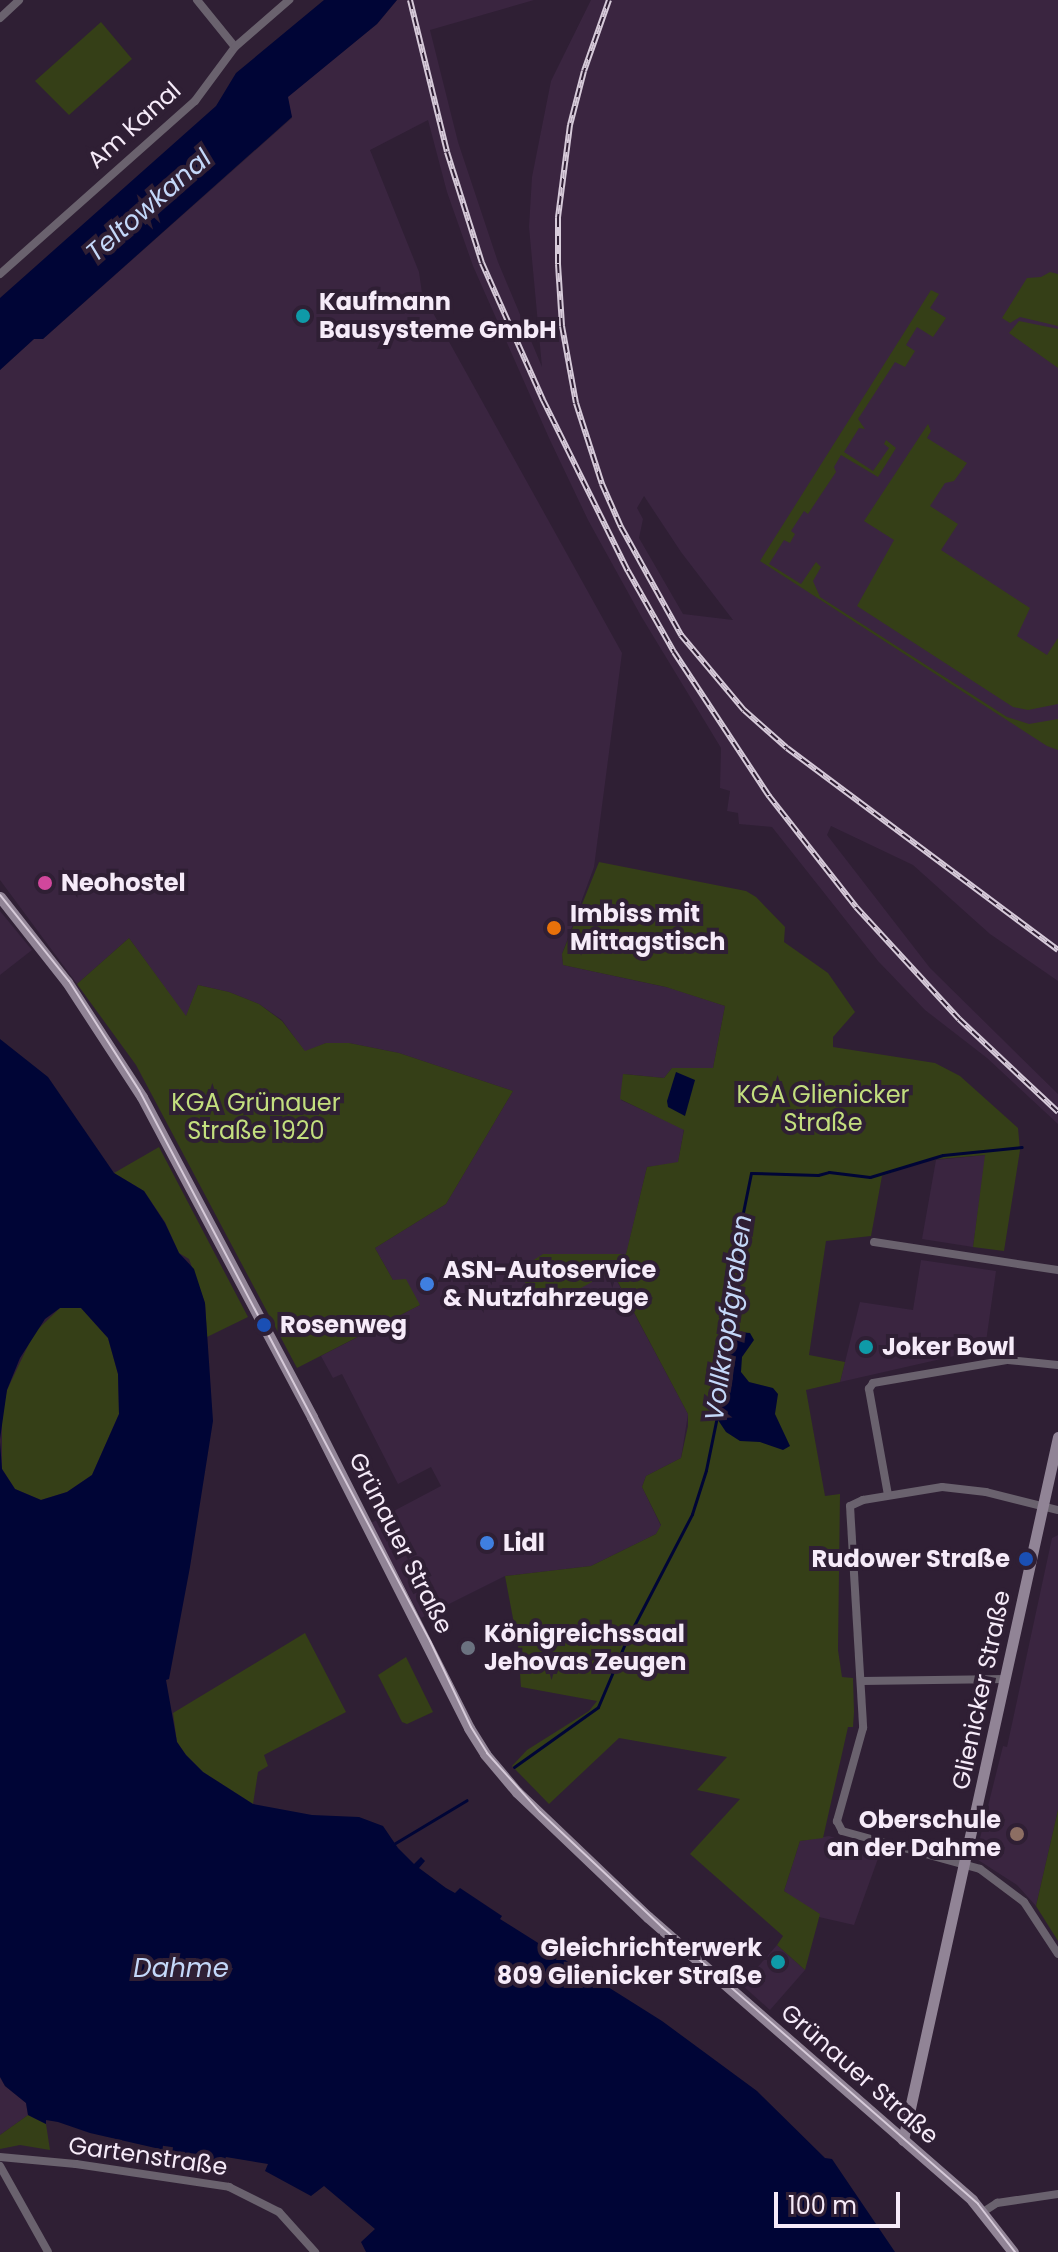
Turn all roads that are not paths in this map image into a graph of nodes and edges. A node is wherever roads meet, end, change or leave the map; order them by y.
1 (19, 0) edge
2 (197, 0) edge
3 (289, 0) edge
4 (0, 18) edge
5 (235, 47) junction
6 (0, 274) edge
7 (0, 897) edge
8 (874, 1242) dead end
9 (1058, 1270) edge
10 (1058, 1365) edge
11 (1058, 1437) edge
12 (888, 1495) junction
13 (1044, 1506) junction
14 (1058, 1510) edge
15 (1006, 1679) junction
16 (862, 1681) junction
17 (965, 1865) junction
18 (1058, 1954) edge
19 (903, 2140) junction
20 (0, 2157) edge
21 (0, 2166) edge
22 (1058, 2194) edge
23 (983, 2212) junction
24 (48, 2252) edge
25 (315, 2252) edge
26 (1013, 2252) edge

1 - 4 street
2 - 5 street
3 - 5 street, Am Kanal
5 - 6 street, Am Kanal
7 - 19 main road, Grünauer Straße
8 - 9 street
10 - 12 street
11 - 13 main road, Glienicker Straße
12 - 13 street
12 - 16 street
13 - 14 street
13 - 15 main road, Glienicker Straße
15 - 16 street
15 - 17 main road, Glienicker Straße
16 - 17 street
17 - 18 street
17 - 19 main road, Glienicker Straße
19 - 23 main road, Grünauer Straße
20 - 25 street, Gartenstraße
21 - 24 street
22 - 23 street
23 - 26 main road, Grünauer Straße

